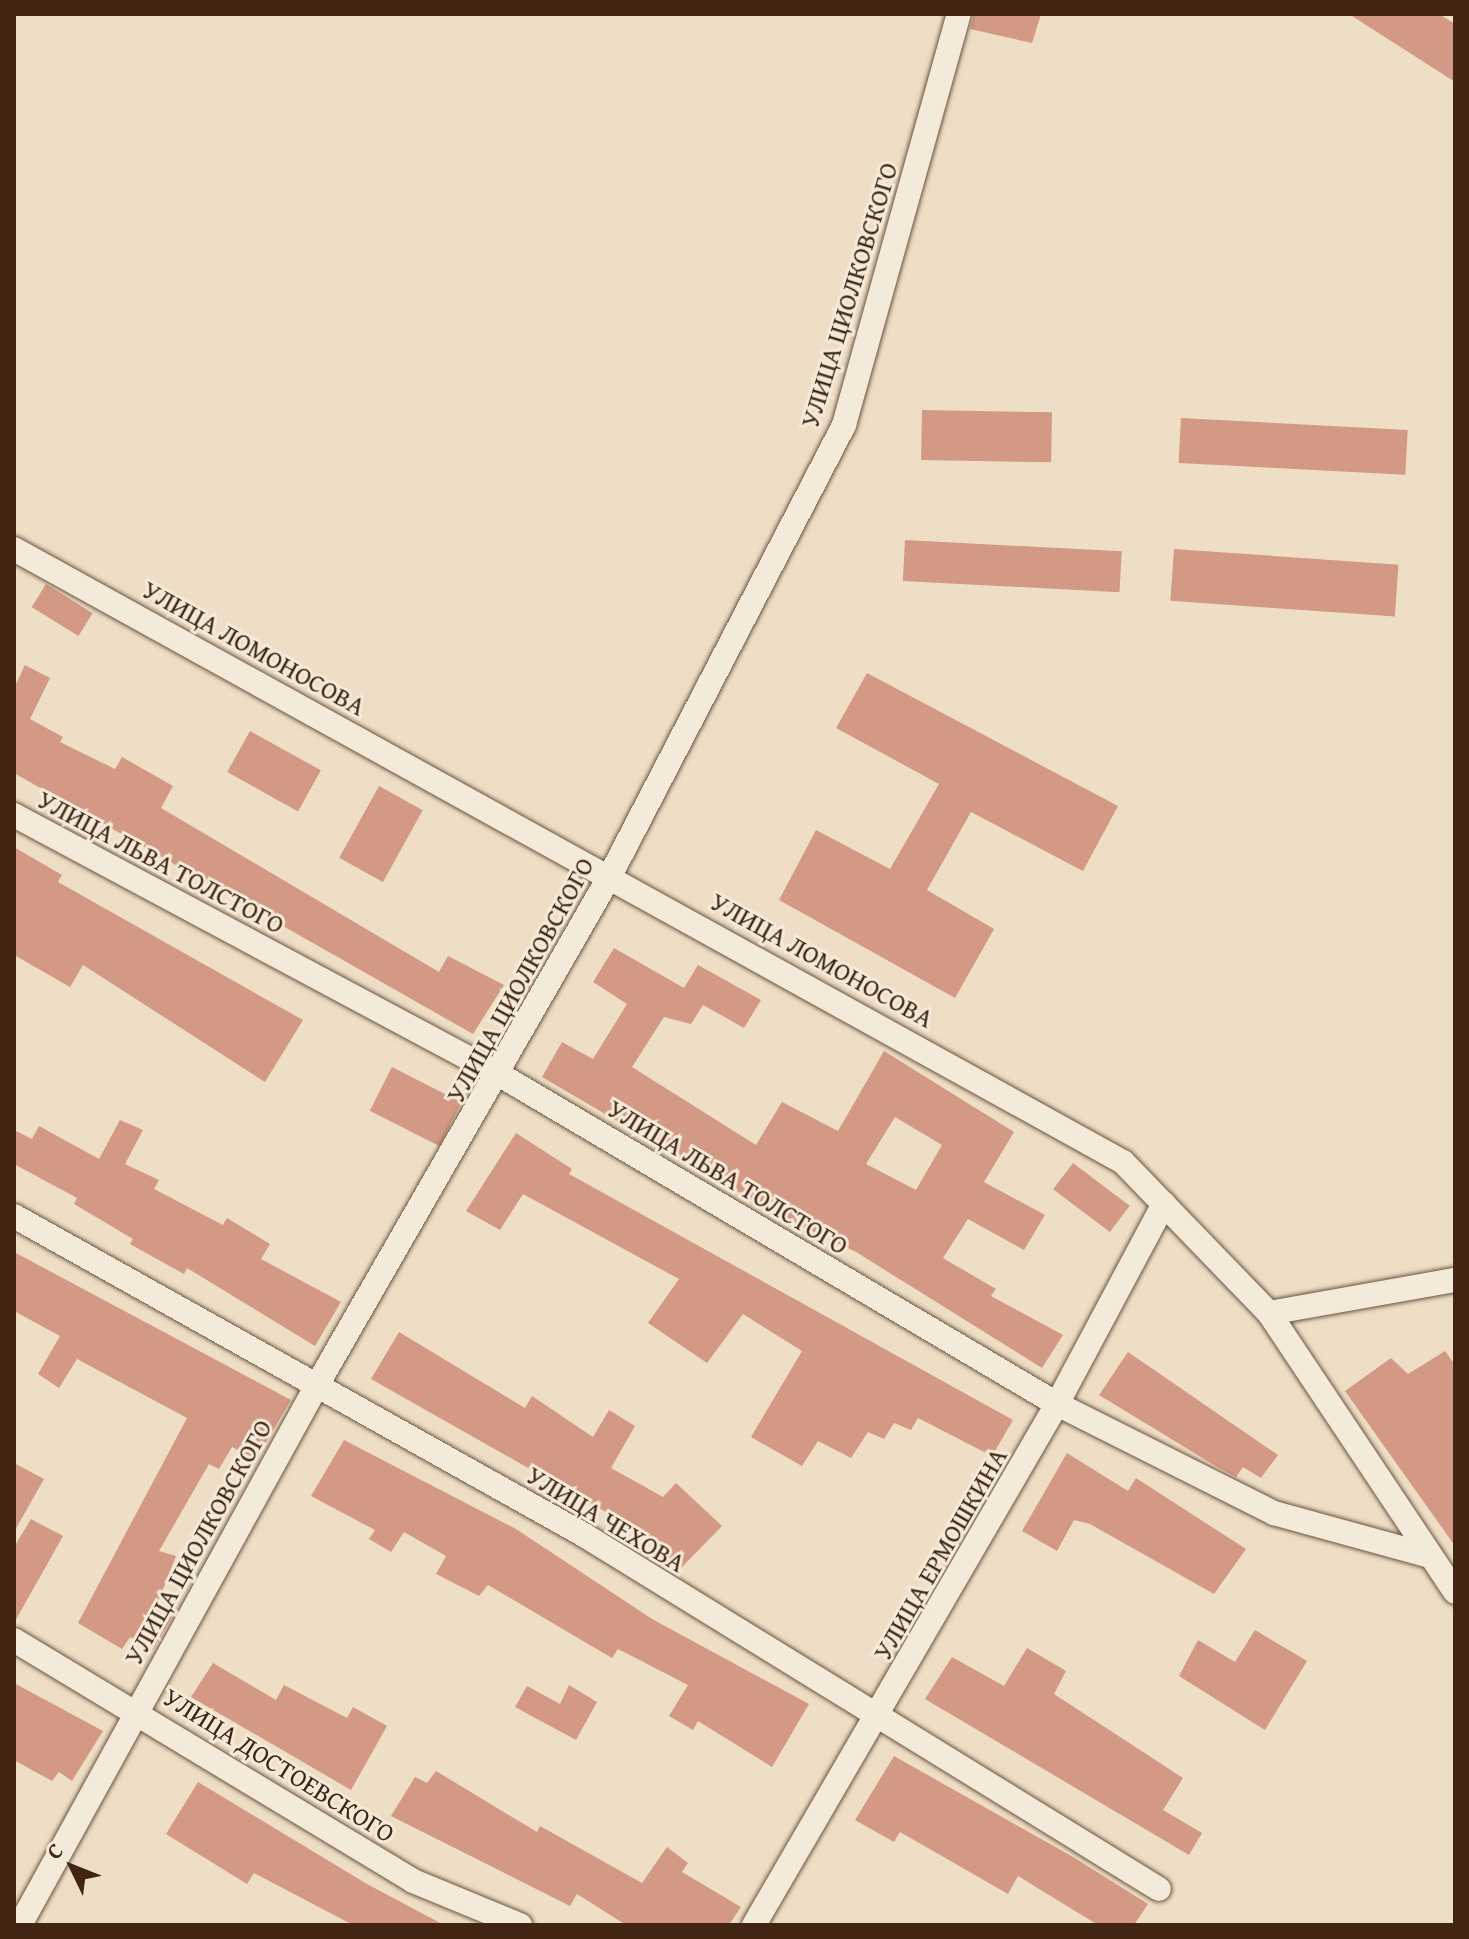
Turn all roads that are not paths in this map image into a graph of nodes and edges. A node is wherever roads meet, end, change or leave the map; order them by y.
1 (959, 14) edge
2 (14, 549) edge
3 (14, 815) edge
4 (611, 874) junction
5 (500, 1075) junction
6 (1164, 1204) junction
7 (14, 1216) edge
8 (1455, 1280) edge
9 (1269, 1313) junction
10 (316, 1387) junction
11 (1057, 1404) junction
12 (1426, 1555) junction
13 (1455, 1592) edge
14 (14, 1640) edge
15 (137, 1710) junction
16 (877, 1720) junction
17 (1159, 1889) dead end
18 (20, 1925) edge
19 (520, 1925) edge
20 (754, 1925) edge

1 - 4 street, УЛИЦА ЦИОЛКОВСКОГО
2 - 4 street, УЛИЦА ЛОМОНОСОВА
3 - 5 street, УЛИЦА ЛЬВА ТОЛСТОГО
4 - 5 street, УЛИЦА ЦИОЛКОВСКОГО
4 - 6 street, УЛИЦА ЛОМОНОСОВА
5 - 10 street, УЛИЦА ЦИОЛКОВСКОГО
5 - 11 street, УЛИЦА ЛЬВА ТОЛСТОГО
6 - 9 street, УЛИЦА ЛОМОНОСОВА
6 - 11 street, УЛИЦА ЕРМОШКИНА
7 - 10 street, УЛИЦА ЧЕХОВА
8 - 9 street
9 - 12 street, УЛИЦА ЛОМОНОСОВА
10 - 15 street, УЛИЦА ЦИОЛКОВСКОГО
10 - 16 street, УЛИЦА ЧЕХОВА
11 - 12 street, УЛИЦА ЛЬВА ТОЛСТОГО
11 - 16 street, УЛИЦА ЕРМОШКИНА
12 - 13 street, УЛИЦА ЛОМОНОСОВА
14 - 15 street, УЛИЦА ДОСТОЕВСКОГО
15 - 18 street, УЛИЦА ЦИОЛКОВСКОГО
15 - 19 street, УЛИЦА ДОСТОЕВСКОГО
16 - 17 street, УЛИЦА ЧЕХОВА
16 - 20 street, УЛИЦА ЕРМОШКИНА

